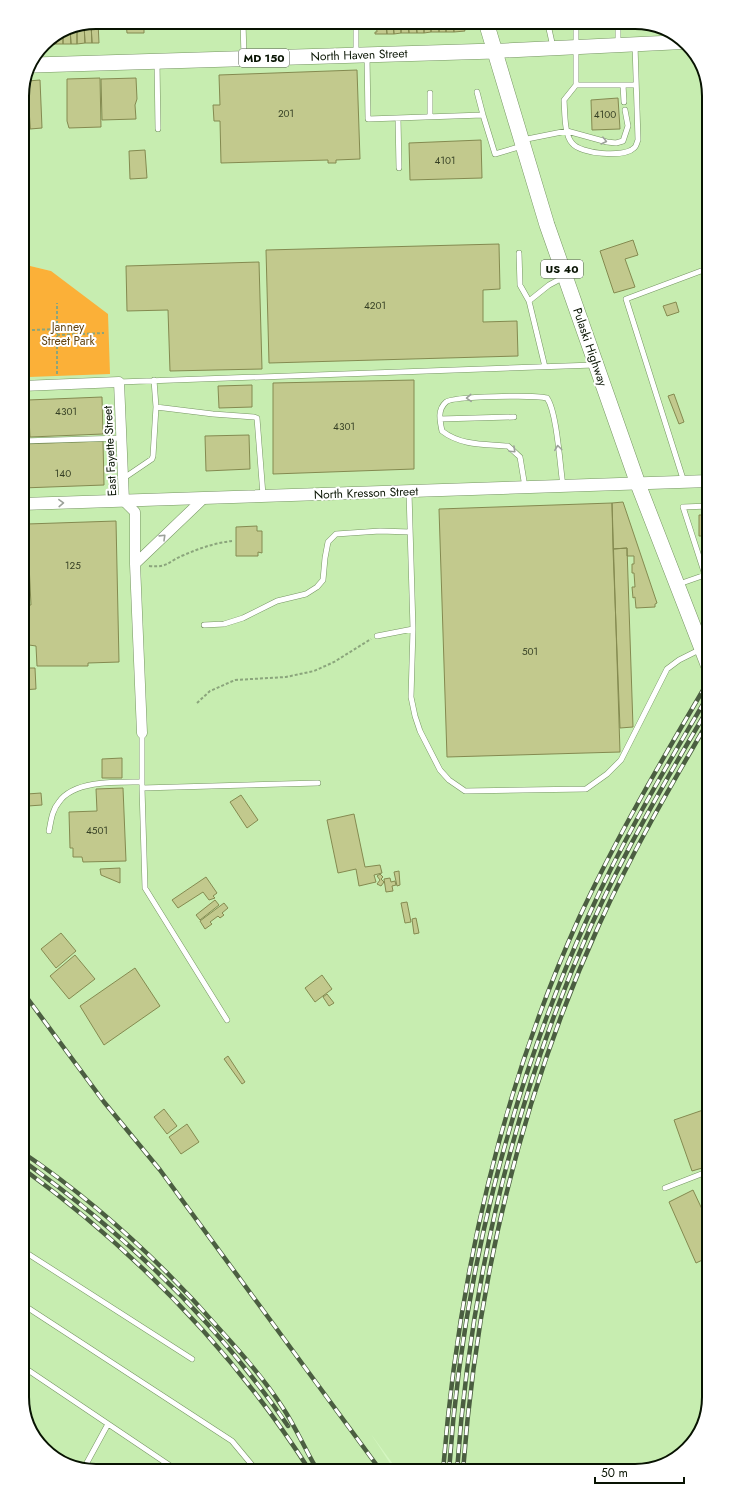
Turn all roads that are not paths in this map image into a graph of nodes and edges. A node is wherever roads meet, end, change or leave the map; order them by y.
1 (243, 29) edge
2 (357, 29) edge
3 (488, 29) edge
4 (549, 29) edge
5 (576, 29) edge
6 (618, 29) edge
7 (675, 42) edge
8 (635, 44) junction
9 (618, 45) junction
10 (576, 47) junction
11 (553, 48) junction
12 (494, 51) junction
13 (362, 55) junction
14 (244, 59) junction
15 (157, 61) junction
16 (37, 65) edge
17 (576, 85) junction
18 (623, 85) junction
19 (636, 85) junction
20 (477, 92) dead end
21 (430, 93) dead end
22 (624, 102) dead end
23 (625, 110) dead end
24 (484, 115) junction
25 (430, 117) junction
26 (398, 118) junction
27 (158, 129) dead end
28 (567, 131) junction
29 (522, 143) junction
30 (399, 168) dead end
31 (519, 253) dead end
32 (702, 271) edge
33 (565, 276) junction
34 (529, 301) junction
35 (596, 365) junction
36 (546, 367) junction
37 (154, 380) junction
38 (119, 382) junction
39 (29, 386) edge
40 (156, 407) junction
41 (514, 417) dead end
42 (440, 419) junction
43 (122, 438) junction
44 (29, 441) edge
45 (124, 478) junction
46 (702, 481) edge
47 (684, 482) junction
48 (638, 484) junction
49 (563, 487) junction
50 (525, 488) junction
51 (408, 492) junction
52 (264, 496) junction
53 (203, 498) junction
54 (124, 501) junction
55 (29, 504) edge
56 (702, 506) edge
57 (410, 532) junction
58 (136, 564) junction
59 (702, 566) edge
60 (702, 576) edge
61 (677, 585) junction
62 (204, 625) dead end
63 (413, 629) junction
64 (377, 636) road end
65 (702, 649) joint
66 (142, 733) joint
67 (142, 782) junction
68 (318, 783) dead end
69 (142, 788) junction
70 (49, 831) dead end
71 (227, 1020) dead end
72 (702, 1174) edge
73 (665, 1188) dead end
74 (29, 1254) edge
75 (29, 1309) edge
76 (192, 1359) dead end
77 (29, 1371) edge
78 (108, 1424) junction
79 (87, 1463) edge
80 (168, 1464) edge
81 (251, 1464) edge

1 - 14 lane
2 - 13 lane
3 - 12 main road, Pulaski Highway / US 40
4 - 11 lane
5 - 10 lane
6 - 9 lane
7 - 8 main road, North Haven Street
8 - 9 main road, North Haven Street
8 - 19 lane
9 - 10 main road, North Haven Street
10 - 11 main road, North Haven Street
10 - 17 lane
11 - 12 main road, North Haven Street
12 - 13 main road, North Haven Street / MD 150
12 - 29 main road, Pulaski Highway / US 40
13 - 14 main road, North Haven Street / MD 150
13 - 26 lane
14 - 15 main road, North Haven Street / MD 150
15 - 16 main road, North Haven Street / MD 150
15 - 27 lane
17 - 18 lane
17 - 28 lane
18 - 19 lane
18 - 22 lane
19 - 28 lane
20 - 24 lane
21 - 25 lane
28 -> 23 lane
24 - 25 lane
24 - 29 lane
25 - 26 lane
26 - 30 lane
28 - 29 lane
29 - 33 main road, Pulaski Highway / US 40
31 - 34 lane
32 - 47 lane
33 - 34 lane
33 - 35 main road, Pulaski Highway / US 40
34 - 36 lane
35 - 36 lane
35 - 48 main road, Pulaski Highway / US 40
36 - 37 lane
37 - 38 lane
37 - 40 lane
38 - 39 street
38 - 43 street, East Fayette Street
40 - 45 lane
40 - 52 lane
41 - 42 lane
49 -> 42 lane
42 -> 50 lane
43 - 44 lane
43 - 45 street, East Fayette Street
45 - 54 street, East Fayette Street
46 - 47 street, North Kresson Street
47 - 48 street, North Kresson Street
48 - 49 street, North Kresson Street
48 - 61 main road, Pulaski Highway / US 40
49 - 50 street, North Kresson Street
50 - 51 street, North Kresson Street
51 - 52 street, North Kresson Street
51 - 57 lane
52 - 53 street, North Kresson Street
53 - 54 street, North Kresson Street
58 -> 53 street
55 -> 54 street, North Kresson Street
54 - 58 street, East Fayette Street
56 - 59 lane
57 - 62 lane
57 - 63 lane
58 - 66 street, East Fayette Street
60 - 61 lane
61 - 65 main road, Pulaski Highway / US 40
63 - 64 lane
63 - 65 lane
66 - 67 lane
67 - 69 lane
67 - 70 lane
68 - 69 lane
69 - 71 lane
72 - 73 lane
74 - 76 lane
75 - 81 lane
77 - 78 lane
78 - 79 lane
78 - 80 lane

